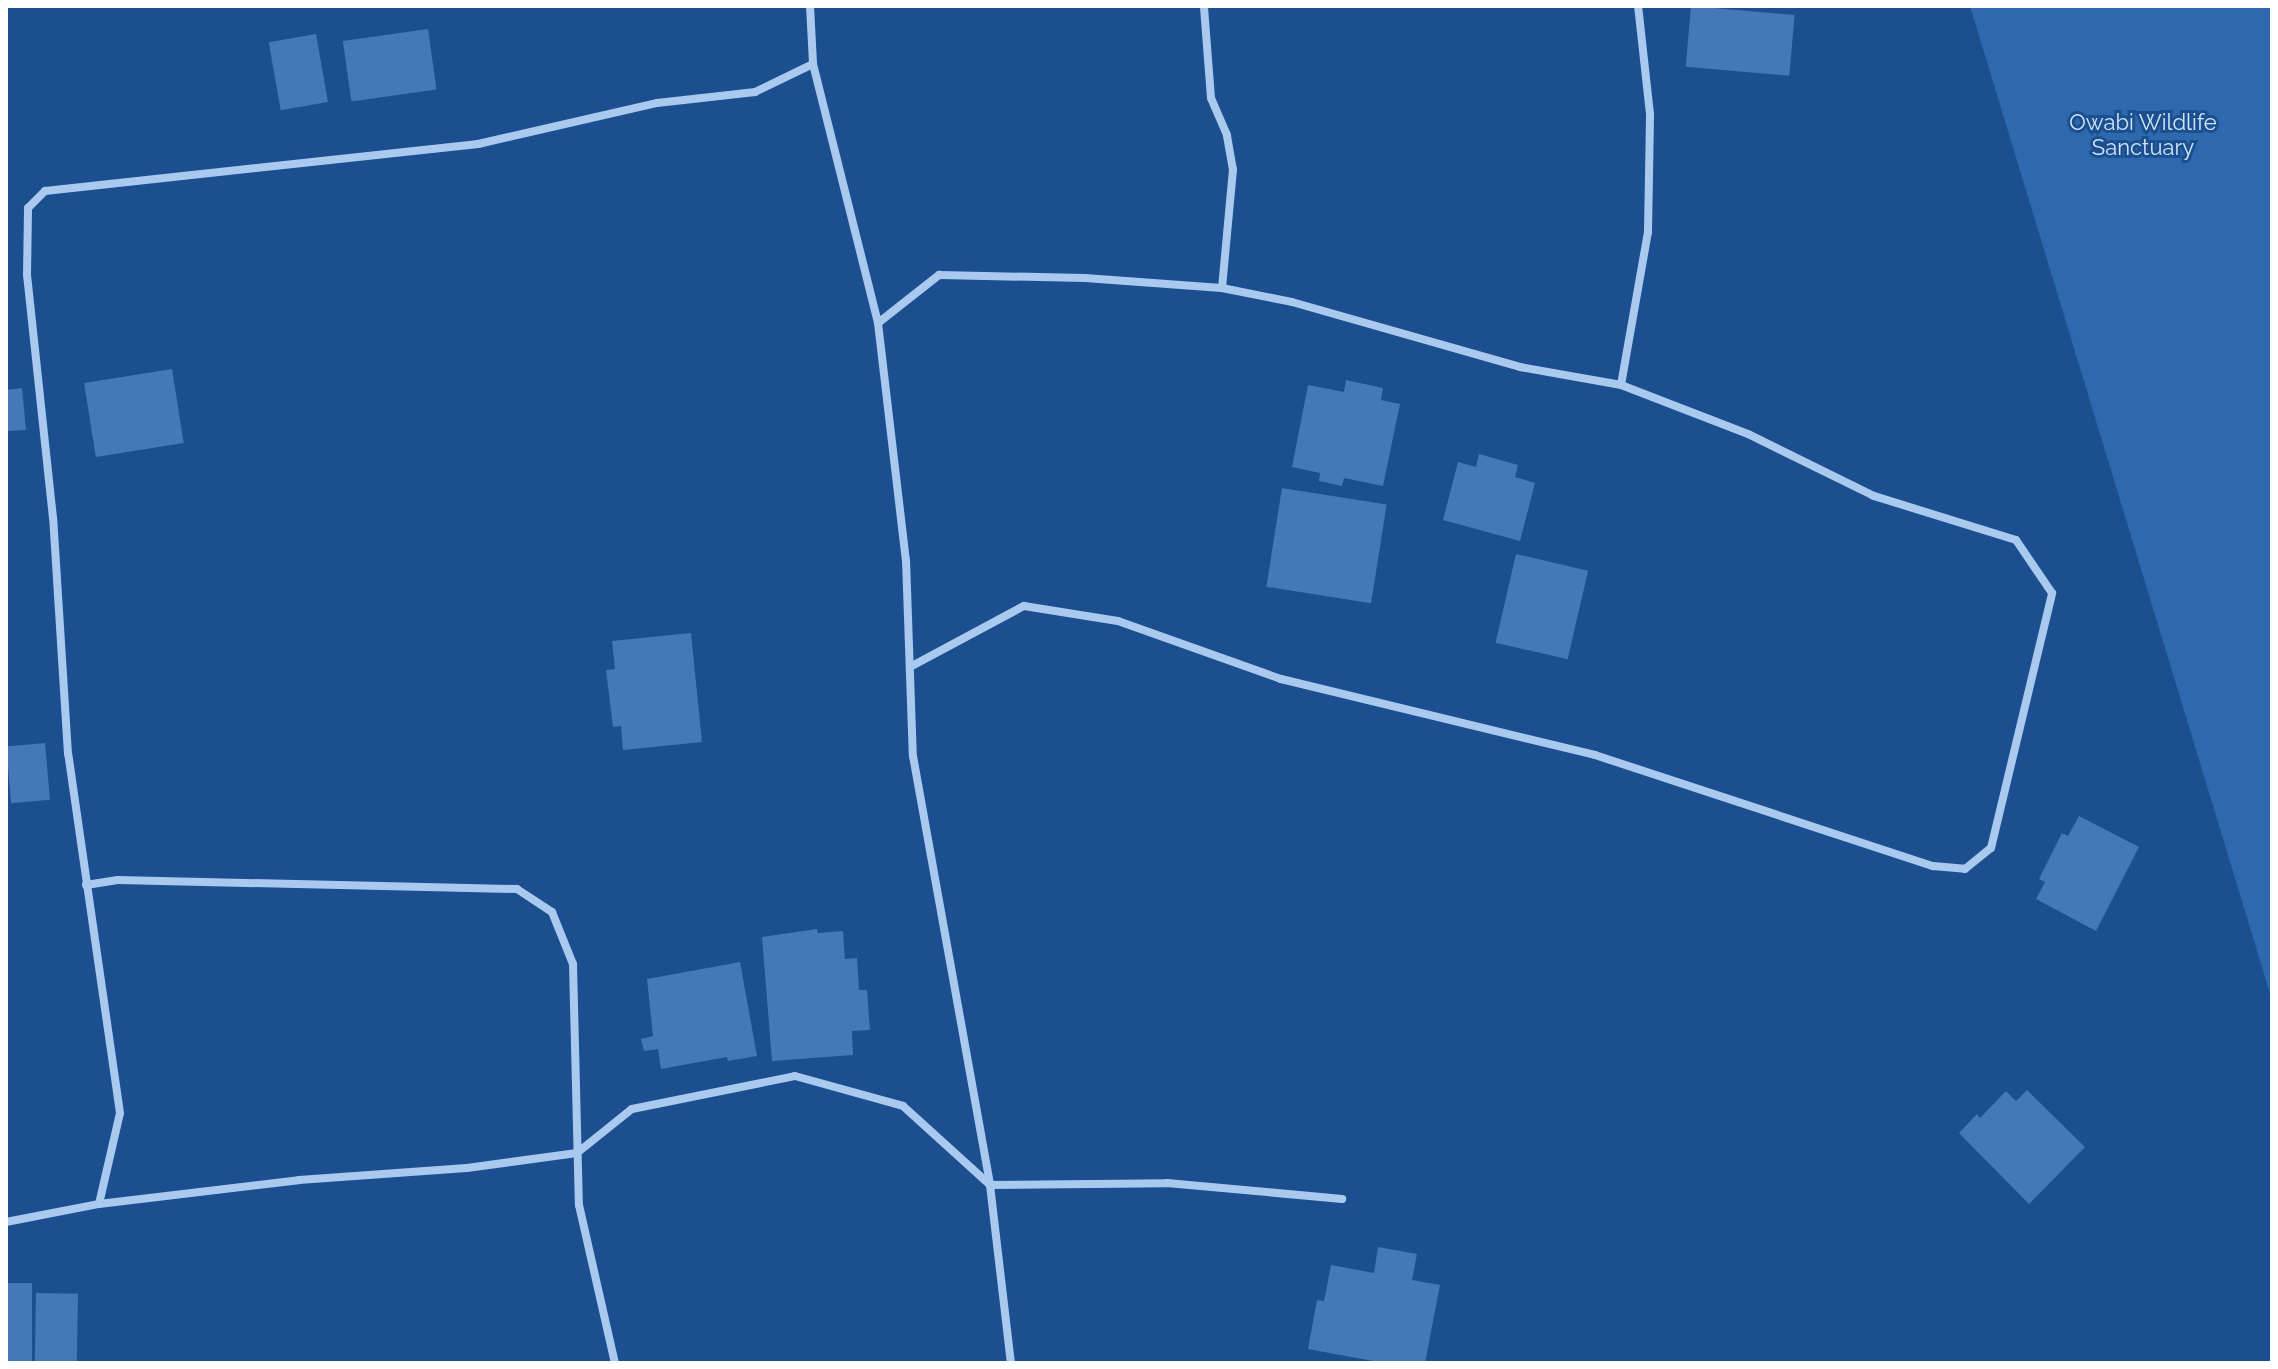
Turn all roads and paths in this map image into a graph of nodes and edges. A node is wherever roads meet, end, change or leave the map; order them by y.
1 (810, 6) edge
2 (1204, 6) edge
3 (1638, 6) edge
4 (813, 64) junction
5 (1222, 288) junction
6 (878, 323) junction
7 (1621, 385) junction
8 (910, 667) junction
9 (86, 885) junction
10 (577, 1153) junction
11 (990, 1185) junction
12 (1342, 1199) dead end
13 (99, 1204) junction
14 (6, 1222) edge
15 (615, 1363) edge
16 (1011, 1363) edge

1 - 4 street
2 - 5 street
3 - 7 street
4 - 6 street
4 - 9 street
5 - 6 street
5 - 7 street
6 - 8 street
7 - 8 street
8 - 11 street
9 - 10 street
9 - 13 street
10 - 11 street
10 - 13 street
10 - 15 street
11 - 12 street
11 - 16 street
13 - 14 street

